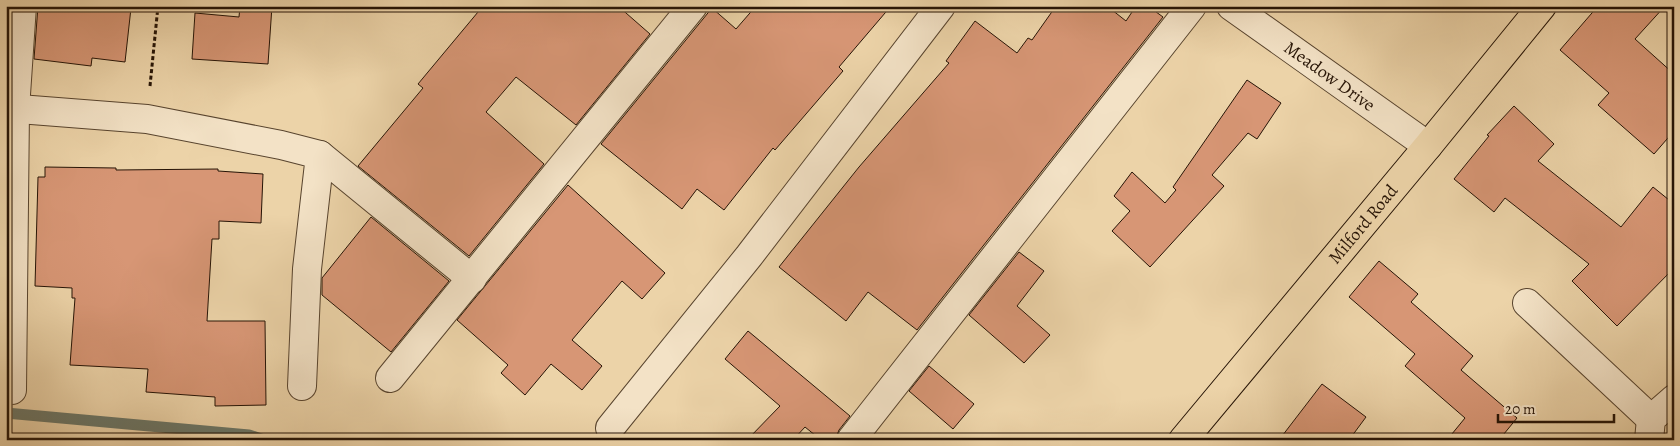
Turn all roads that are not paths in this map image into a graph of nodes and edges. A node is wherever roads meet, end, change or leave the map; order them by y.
1 (22, 6) edge
2 (693, 6) edge
3 (941, 6) edge
4 (1192, 6) edge
5 (1231, 6) edge
6 (1542, 6) edge
7 (10, 108) edge
8 (1428, 146) junction
9 (320, 155) junction
10 (472, 278) junction
11 (1526, 303) dead end
12 (390, 378) dead end
13 (302, 386) dead end
14 (12, 390) dead end
15 (1674, 399) edge
16 (610, 428) dead end
17 (1650, 429) edge
18 (851, 440) edge
19 (1183, 440) edge

1 - 7 street
2 - 10 street
3 - 16 street
4 - 18 street
5 - 8 street, Meadow Drive
6 - 8 main road, Milford Road
7 - 9 street
7 - 14 street
8 - 19 main road, Milford Road
9 - 10 street
9 - 13 street
10 - 12 street
11 - 17 street
15 - 17 street

